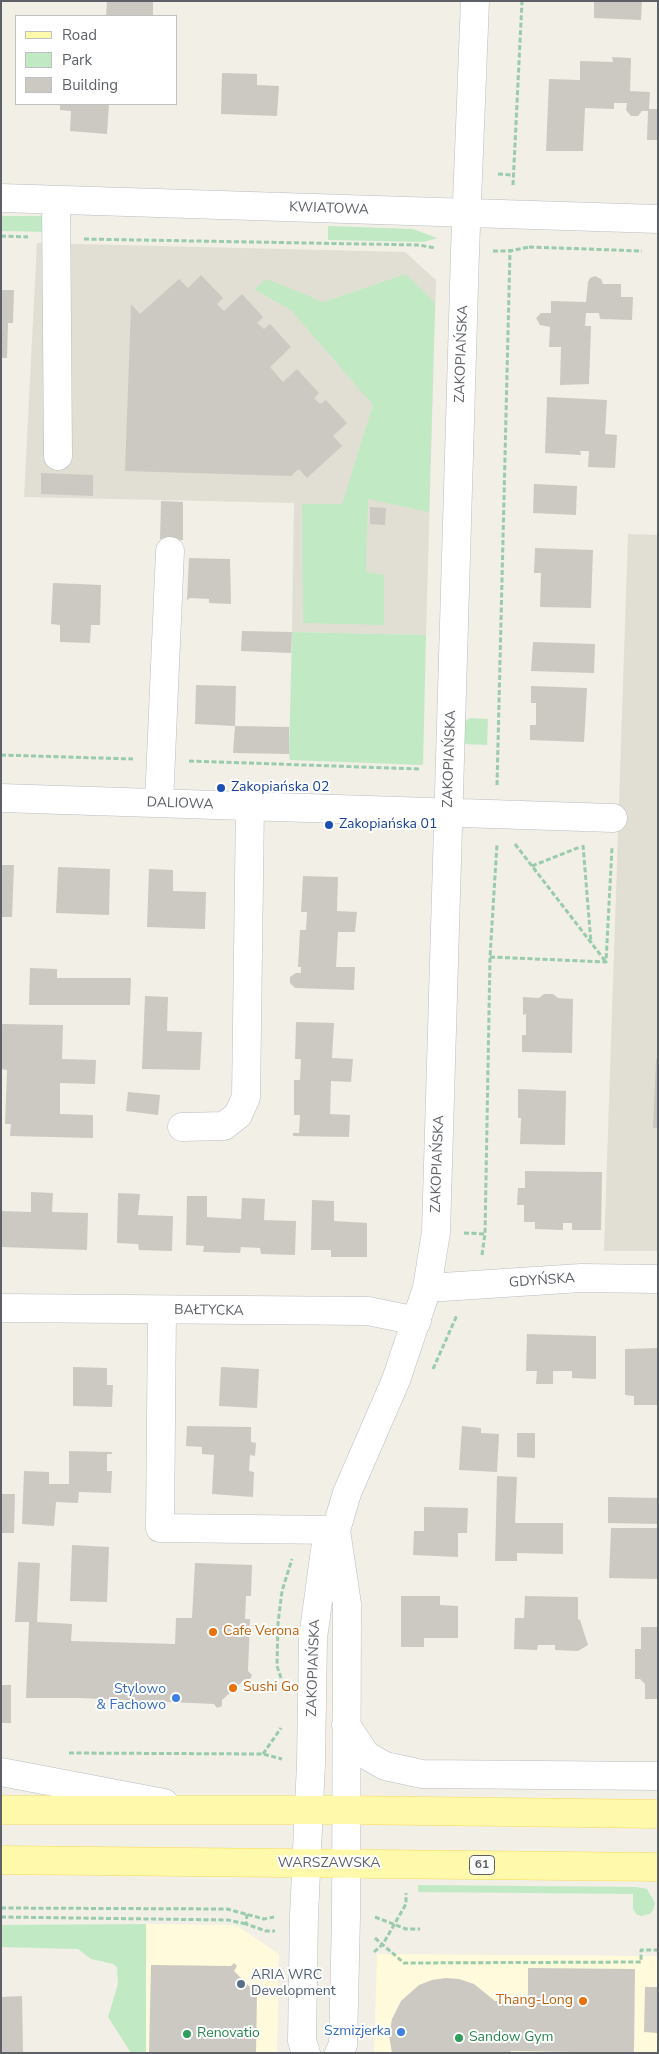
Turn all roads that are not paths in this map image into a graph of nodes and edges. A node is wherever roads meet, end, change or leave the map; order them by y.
1 (475, 1) edge
2 (1, 198) edge
3 (56, 200) junction
4 (467, 213) junction
5 (658, 219) edge
6 (58, 456) dead end
7 (170, 551) dead end
8 (1, 798) edge
9 (159, 803) junction
10 (250, 806) junction
11 (448, 813) junction
12 (613, 818) road end
13 (182, 1126) dead end
14 (658, 1279) edge
15 (427, 1288) junction
16 (1, 1308) edge
17 (162, 1310) junction
18 (417, 1321) junction
19 (336, 1530) junction
20 (346, 1725) junction
21 (1, 1772) edge
22 (658, 1776) edge
23 (1, 1810) edge
24 (198, 1810) junction
25 (309, 1810) junction
26 (346, 1810) junction
27 (658, 1814) edge
28 (1, 1860) edge
29 (307, 1865) junction
30 (346, 1865) junction
31 (658, 1867) edge
32 (306, 2053) edge
33 (339, 2053) edge

1 - 4 street, ZAKOPIAŃSKA
2 - 3 street, KWIATOWA
3 - 4 street, KWIATOWA
3 - 6 street
4 - 5 street, KWIATOWA
4 - 11 street, ZAKOPIAŃSKA
7 - 9 street
8 - 9 street, DALIOWA
9 - 10 street, DALIOWA
10 - 11 street, DALIOWA
10 - 13 street
11 - 12 street, DALIOWA
11 - 15 street, ZAKOPIAŃSKA
14 - 15 street, GDYŃSKA
15 - 18 street, ZAKOPIAŃSKA
16 - 17 street, BAŁTYCKA
17 - 18 street, BAŁTYCKA
17 - 19 street
18 - 19 street, ZAKOPIAŃSKA
19 - 20 street, ZAKOPIAŃSKA
19 - 25 street, ZAKOPIAŃSKA
20 - 22 street
20 - 26 street, ZAKOPIAŃSKA
21 - 24 street
23 - 24 main road
24 - 25 main road
25 - 26 main road
25 - 29 street, ZAKOPIAŃSKA
26 - 27 main road
26 - 30 street, ZAKOPIAŃSKA
28 - 29 main road, WARSZAWSKA / 61
29 - 30 main road, WARSZAWSKA / 61
29 - 32 street, ZAKOPIAŃSKA
30 - 31 main road, WARSZAWSKA / 61
30 - 33 street, ZAKOPIAŃSKA

